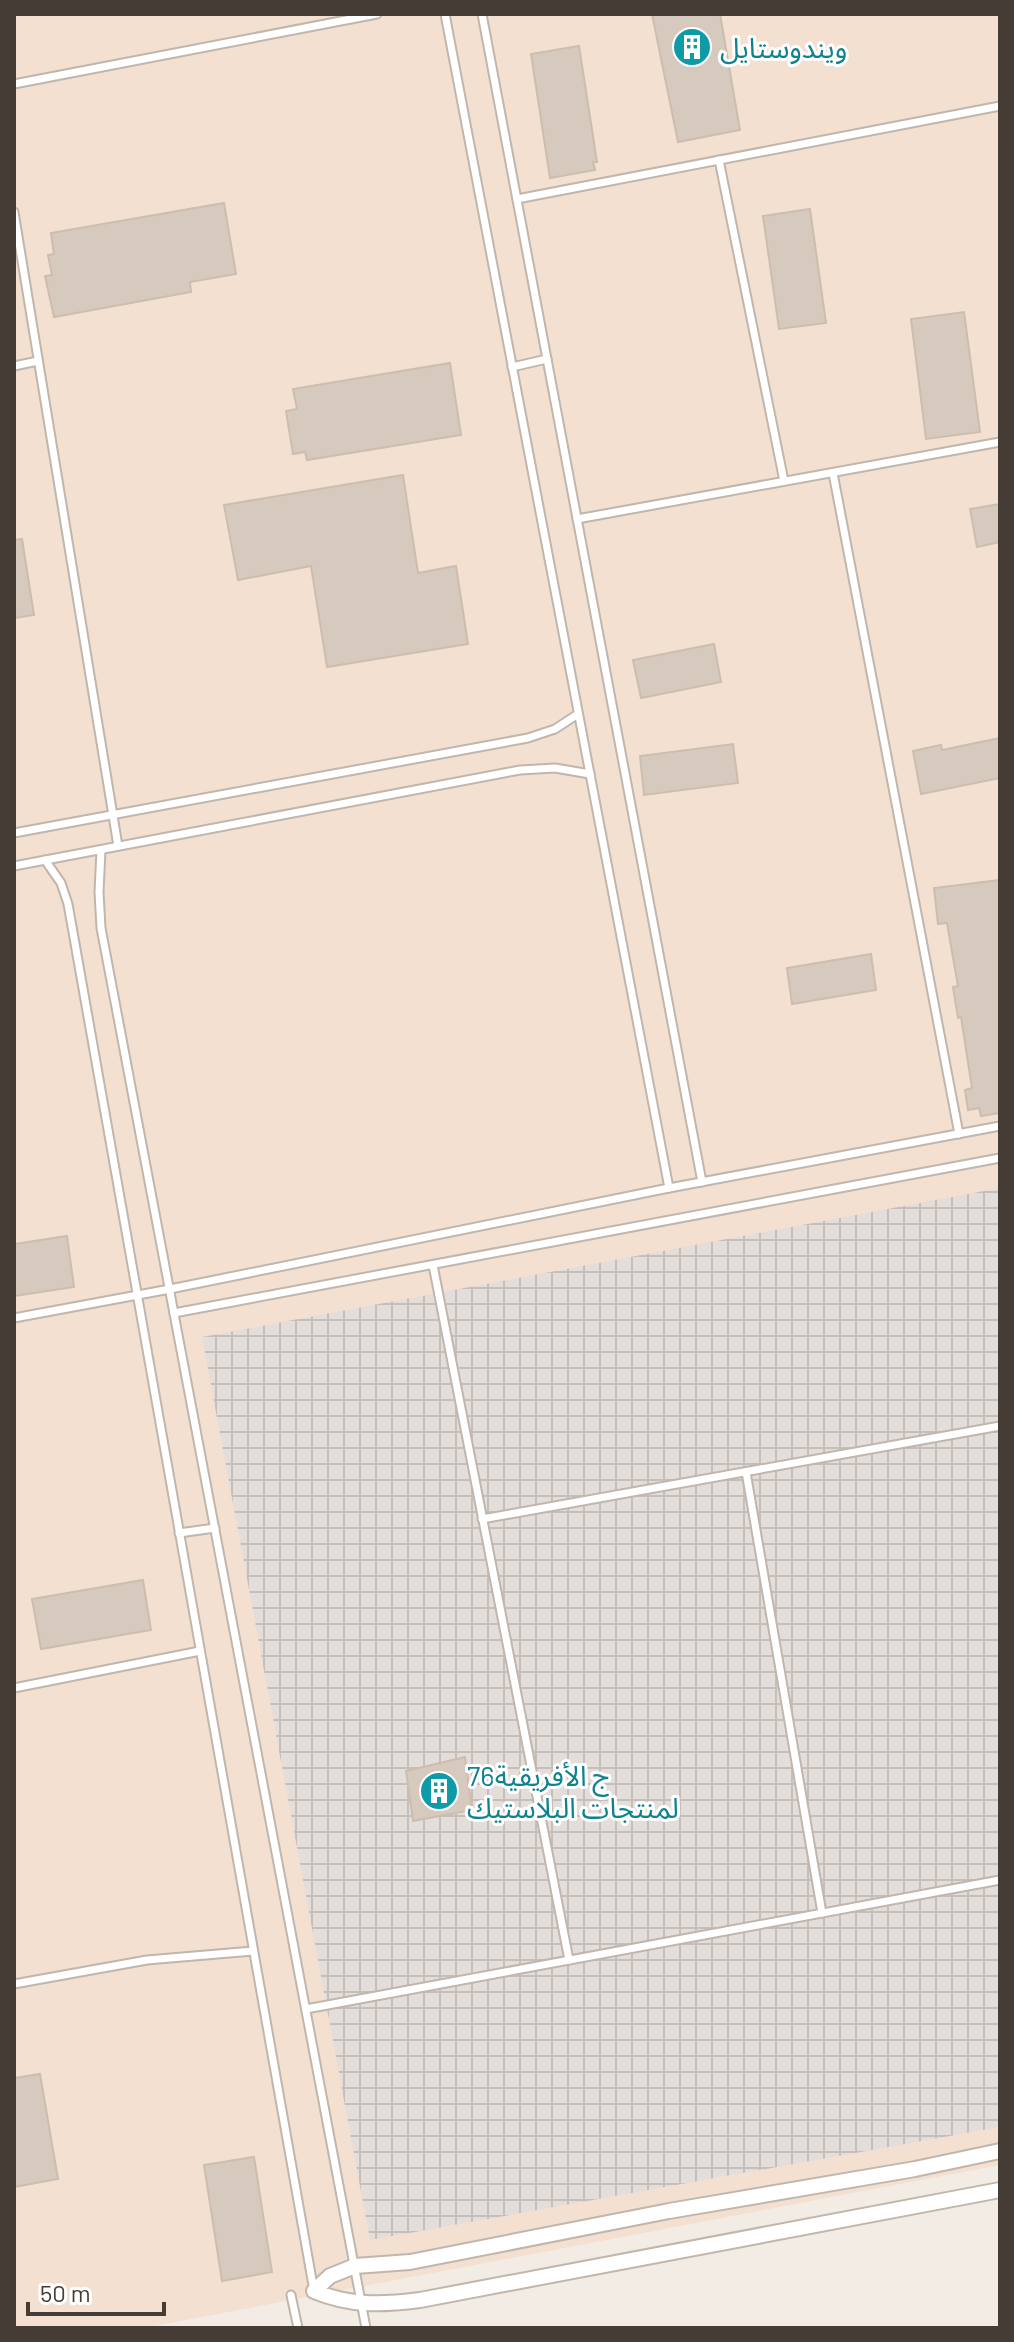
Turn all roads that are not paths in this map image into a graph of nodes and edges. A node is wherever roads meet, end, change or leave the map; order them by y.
1 (377, 14) edge
2 (445, 14) edge
3 (482, 14) edge
4 (14, 84) edge
5 (1000, 106) edge
6 (719, 160) junction
7 (517, 199) junction
8 (14, 212) edge
9 (547, 359) junction
10 (38, 361) junction
11 (14, 366) edge
12 (512, 367) junction
13 (1000, 442) edge
14 (833, 473) junction
15 (784, 481) junction
16 (577, 519) junction
17 (578, 714) junction
18 (590, 774) junction
19 (114, 815) junction
20 (14, 833) edge
21 (118, 846) junction
22 (101, 850) junction
23 (45, 860) junction
24 (14, 866) edge
25 (1000, 1126) edge
26 (959, 1134) junction
27 (1000, 1158) edge
28 (702, 1182) junction
29 (669, 1188) junction
30 (433, 1265) junction
31 (170, 1289) junction
32 (137, 1295) junction
33 (174, 1313) junction
34 (14, 1318) edge
35 (1000, 1426) edge
36 (746, 1472) junction
37 (482, 1519) junction
38 (215, 1528) junction
39 (179, 1533) junction
40 (200, 1651) junction
41 (14, 1688) edge
42 (1000, 1880) edge
43 (822, 1913) junction
44 (253, 1951) junction
45 (569, 1960) junction
46 (14, 1984) edge
47 (306, 2009) junction
48 (1000, 2151) edge
49 (1000, 2190) edge
50 (355, 2266) junction
51 (314, 2291) junction
52 (291, 2295) dead end
53 (361, 2305) junction
54 (298, 2328) edge
55 (366, 2328) edge

1 - 4 lane
2 - 12 lane
3 - 7 lane
5 - 6 lane
6 - 7 lane
6 - 15 lane
7 - 9 lane
8 - 10 lane
9 - 12 lane
9 - 16 lane
10 - 11 lane
10 - 19 lane
12 - 17 lane
13 - 14 lane
14 - 15 lane
14 - 26 lane
15 - 16 lane
16 - 28 lane
17 - 18 lane
17 - 19 lane
18 - 21 lane
18 - 29 lane
19 - 20 lane
19 - 21 lane
21 - 22 lane
22 - 23 lane
22 - 31 lane
23 - 24 lane
23 - 32 lane
25 - 26 lane
26 - 28 lane
27 - 30 lane
28 - 29 lane
29 - 31 lane
30 - 33 lane
30 - 37 lane
31 - 32 lane
31 - 33 lane
32 - 34 lane
32 - 39 lane
33 - 38 lane
35 - 36 lane
36 - 37 lane
36 - 43 lane
37 - 45 lane
38 - 39 lane
38 - 47 lane
39 - 40 lane
40 - 41 lane
40 - 44 lane
42 - 43 lane
43 - 45 lane
44 - 46 lane
44 - 51 lane
45 - 47 lane
47 - 50 lane
48 - 50 street
49 - 53 street
50 - 51 street
50 - 53 lane
51 - 53 street
52 - 54 lane
53 - 55 lane

